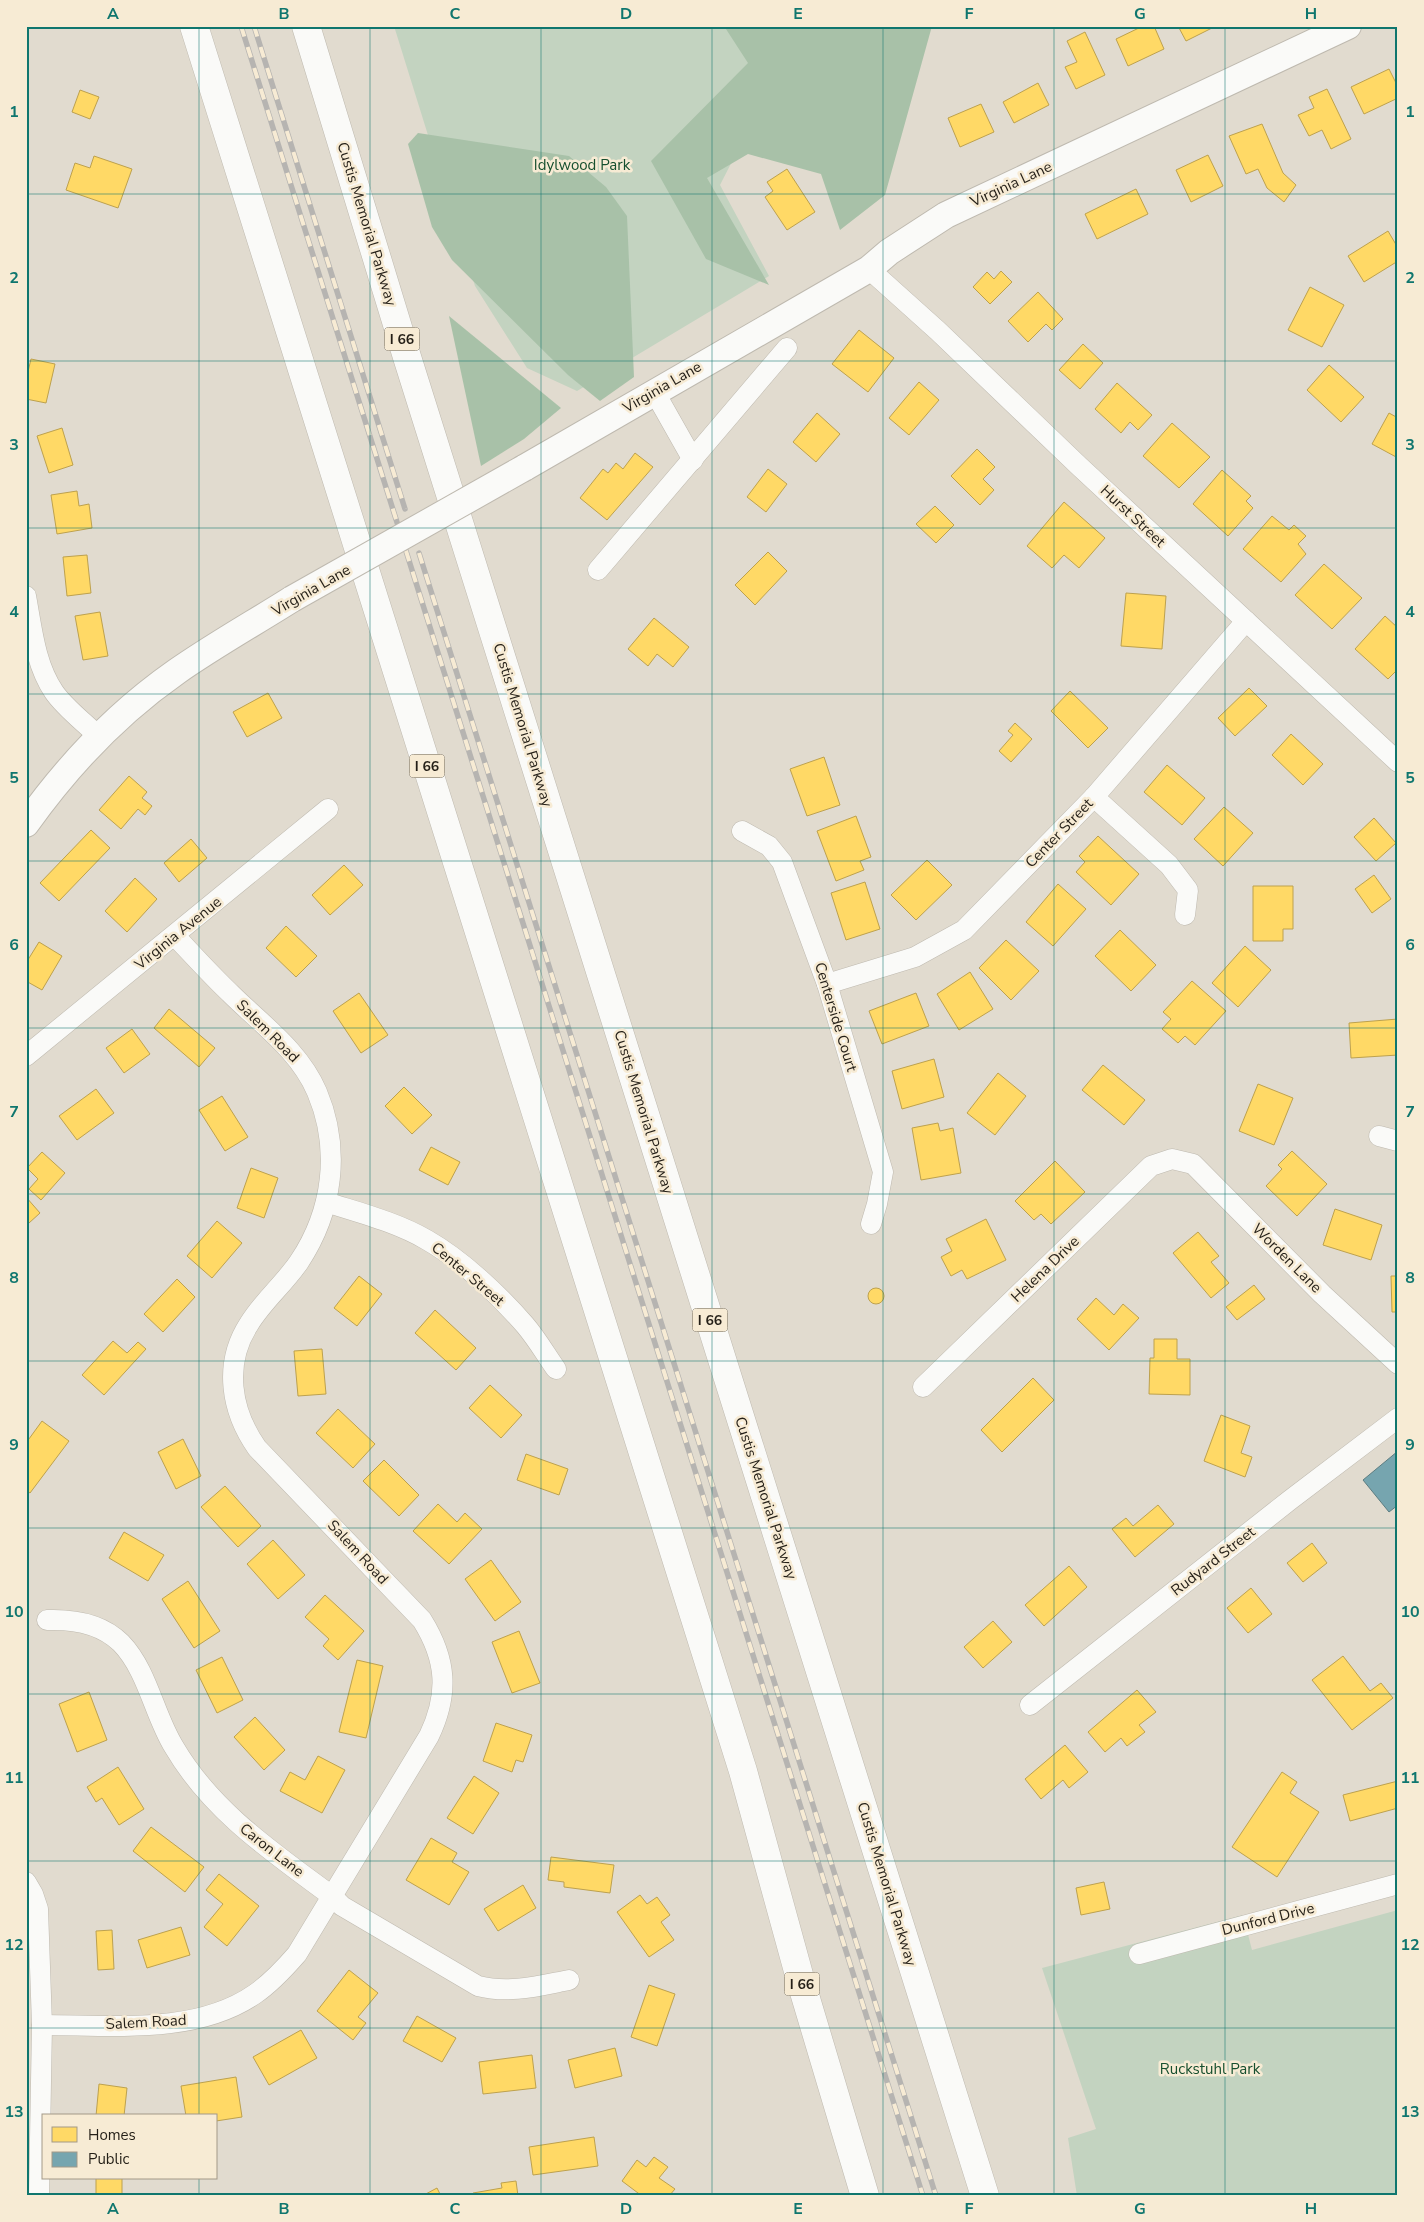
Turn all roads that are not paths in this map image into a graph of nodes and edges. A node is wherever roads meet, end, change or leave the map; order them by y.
1 (194, 26) edge
2 (296, 26) edge
3 (306, 26) edge
4 (318, 26) edge
5 (1348, 26) edge
6 (370, 234) junction
7 (869, 269) junction
8 (787, 348) dead end
9 (654, 391) junction
10 (693, 460) junction
11 (598, 570) dead end
12 (26, 596) edge
13 (1246, 621) junction
14 (98, 736) junction
15 (1398, 762) edge
16 (1094, 797) junction
17 (328, 809) dead end
18 (26, 824) edge
19 (742, 831) dead end
20 (1185, 916) dead end
21 (175, 936) junction
22 (827, 984) junction
23 (26, 1056) edge
24 (1172, 1159) joint
25 (326, 1202) junction
26 (871, 1224) dead end
27 (1398, 1364) edge
28 (556, 1370) dead end
29 (923, 1387) dead end
30 (1398, 1418) edge
31 (48, 1620) dead end
32 (1030, 1705) dead end
33 (26, 1882) edge
34 (1398, 1884) edge
35 (333, 1897) junction
36 (1139, 1954) dead end
37 (569, 1980) dead end
38 (42, 2025) junction
39 (39, 2196) edge
40 (865, 2196) edge
41 (985, 2196) edge

1 - 40 highway, I 66
2 - 6 highway
3 - 6 highway, Custis Memorial Parkway / I 66
4 - 6 highway
5 - 7 street, Virginia Lane
6 - 41 highway, Custis Memorial Parkway / I 66
7 - 9 street, Virginia Lane
7 - 13 street, Hurst Street
8 - 10 street
9 - 10 street
9 - 14 street, Virginia Lane, bridge
10 - 11 street
12 - 14 street
13 - 15 street, Hurst Street
13 - 16 street, Center Street
14 - 18 street, Virginia Lane
16 - 20 street
16 - 22 street, Center Street
17 - 21 street, Virginia Avenue
19 - 22 street, Centerside Court
21 - 23 street, Virginia Avenue
21 - 25 street, Salem Road
22 - 26 street, Centerside Court
24 - 27 street, Worden Lane
24 - 29 street, Helena Drive
25 - 28 street, Center Street
25 - 35 street, Salem Road
30 - 32 street, Rudyard Street
31 - 35 street, Caron Lane
33 - 38 street
34 - 36 street, Dunford Drive
35 - 37 street, Caron Lane
35 - 38 street, Salem Road
38 - 39 street

